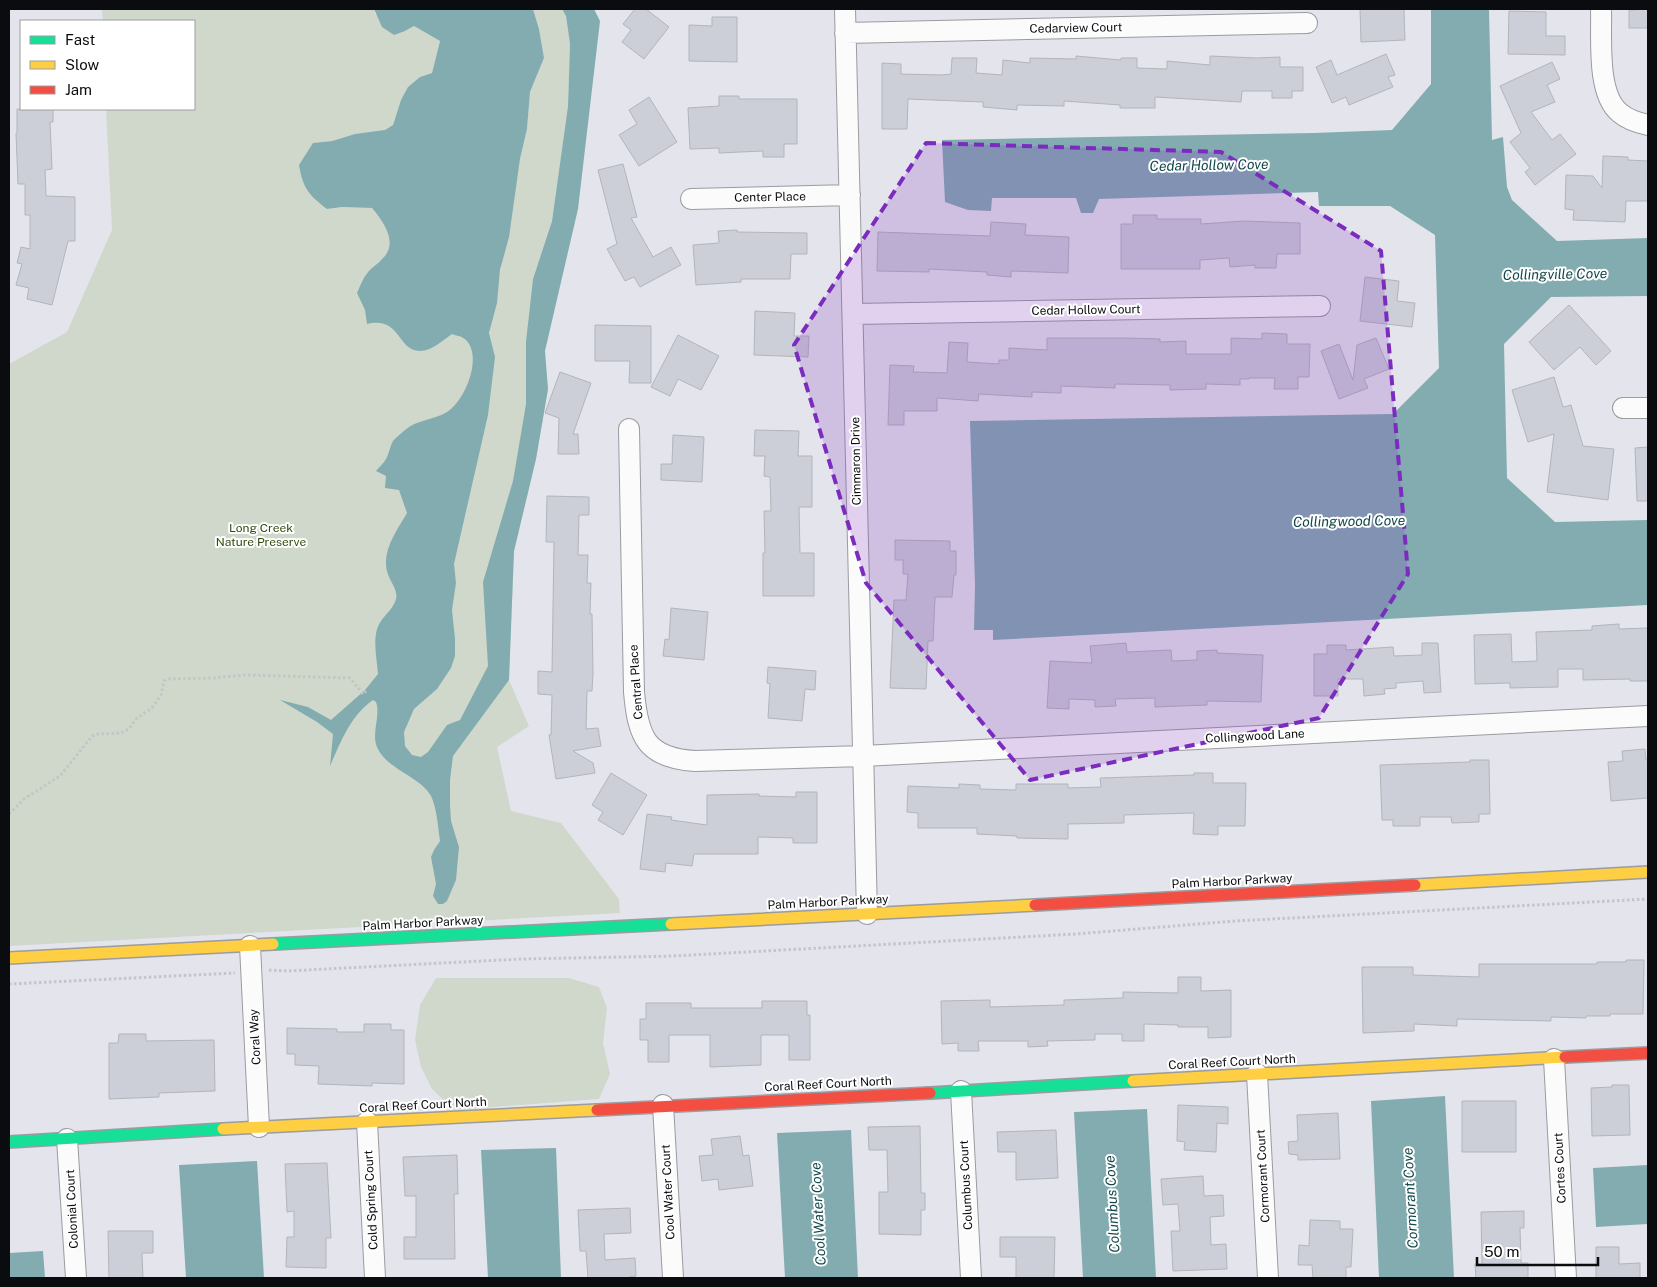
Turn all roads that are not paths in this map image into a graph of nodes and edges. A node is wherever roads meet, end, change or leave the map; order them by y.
1 (845, 9) edge
2 (1602, 9) edge
3 (1307, 23) dead end
4 (845, 34) junction
5 (1648, 125) edge
6 (850, 196) junction
7 (691, 199) dead end
8 (1320, 306) dead end
9 (853, 314) junction
10 (1623, 408) dead end
11 (1648, 408) edge
12 (629, 429) dead end
13 (1648, 716) edge
14 (863, 756) junction
15 (1648, 872) edge
16 (867, 914) junction
17 (250, 946) junction
18 (9, 958) edge
19 (1648, 1053) edge
20 (1554, 1059) junction
21 (1257, 1074) junction
22 (961, 1092) junction
23 (663, 1106) junction
24 (367, 1122) junction
25 (260, 1127) junction
26 (67, 1139) junction
27 (9, 1142) edge
28 (76, 1278) edge
29 (375, 1278) edge
30 (673, 1278) edge
31 (971, 1278) edge
32 (1268, 1278) edge
33 (1566, 1278) edge

1 - 4 street, Cimmaron Drive
2 - 5 street
3 - 4 street, Cedarview Court
4 - 6 street, Cimmaron Drive
6 - 7 street, Center Place
6 - 9 street, Cimmaron Drive
8 - 9 street, Cedar Hollow Court
9 - 14 street, Cimmaron Drive
10 - 11 street
12 - 14 street, Central Place
13 - 14 street, Collingwood Lane
14 - 16 street, Cimmaron Drive
15 - 16 street, Palm Harbor Parkway
16 - 17 street, Palm Harbor Parkway
17 - 18 street, Palm Harbor Parkway
17 - 25 street, Coral Way
19 - 20 street, Coral Reef Court North
20 - 21 street, Coral Reef Court North
20 - 33 street, Cortes Court
21 - 22 street, Coral Reef Court North
21 - 32 street, Cormorant Court
22 - 23 street, Coral Reef Court North
22 - 31 street, Columbus Court
23 - 24 street, Coral Reef Court North
23 - 30 street, Cool Water Court
24 - 25 street, Coral Reef Court North
24 - 29 street, Cold Spring Court
25 - 26 street, Coral Reef Court North
26 - 27 street, Coral Reef Court North
26 - 28 street, Colonial Court

